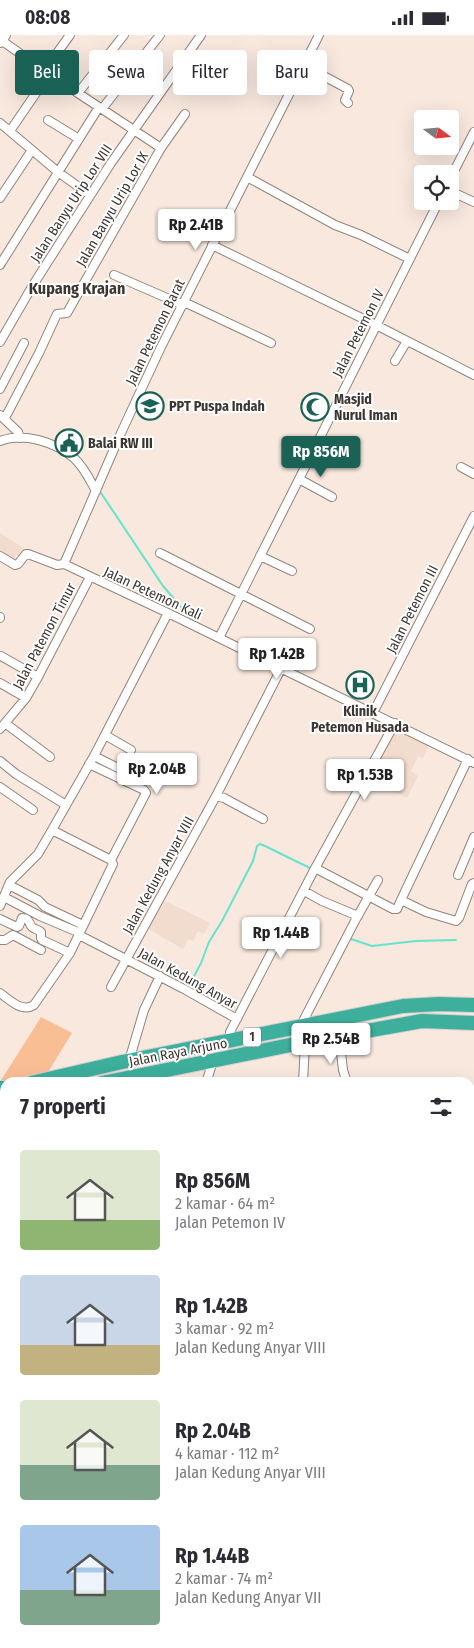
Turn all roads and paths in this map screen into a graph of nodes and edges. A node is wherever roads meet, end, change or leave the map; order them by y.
1 (70, 35) edge
2 (124, 35) edge
3 (160, 35) edge
4 (201, 35) edge
5 (319, 35) edge
6 (2, 39) edge
7 (17, 50) edge
8 (60, 50) edge
9 (312, 50) edge
10 (327, 78) edge
11 (79, 92) edge
12 (79, 94) edge
13 (32, 95) edge
14 (289, 95) edge
15 (348, 103) dead end
16 (100, 108) junction
17 (186, 114) dead end
18 (48, 120) dead end
19 (0, 123) edge
20 (10, 131) junction
21 (134, 131) junction
22 (474, 132) edge
23 (79, 139) junction
24 (161, 148) junction
25 (32, 150) junction
26 (457, 165) edge
27 (58, 172) junction
28 (247, 177) junction
29 (90, 195) junction
30 (459, 195) edge
31 (0, 198) edge
32 (474, 202) edge
33 (434, 210) edge
34 (212, 245) junction
35 (410, 259) junction
36 (0, 265) edge
37 (114, 275) dead end
38 (184, 303) junction
39 (376, 325) junction
40 (407, 341) junction
41 (0, 342) edge
42 (24, 343) dead end
43 (270, 343) dead end
44 (395, 361) dead end
45 (474, 375) edge
46 (0, 389) edge
47 (3, 416) edge
48 (20, 435) junction
49 (0, 441) edge
50 (460, 467) dead end
51 (474, 474) edge
52 (299, 479) junction
53 (96, 490) junction
54 (332, 497) dead end
55 (474, 516) edge
56 (160, 553) dead end
57 (0, 556) edge
58 (260, 556) junction
59 (64, 564) junction
60 (292, 571) dead end
61 (90, 577) junction
62 (241, 593) junction
63 (168, 613) junction
64 (310, 629) dead end
65 (220, 636) junction
66 (1, 656) dead end
67 (281, 669) junction
68 (38, 677) junction
69 (0, 683) edge
70 (26, 697) junction
71 (374, 710) junction
72 (395, 723) junction
73 (2, 726) edge
74 (105, 735) junction
75 (130, 750) dead end
76 (94, 756) junction
77 (50, 757) dead end
78 (0, 761) edge
79 (471, 761) edge
80 (89, 764) junction
81 (159, 769) dead end
82 (0, 787) edge
83 (216, 796) junction
84 (66, 805) junction
85 (33, 810) dead end
86 (263, 819) dead end
87 (52, 830) junction
88 (474, 837) edge
89 (111, 860) junction
90 (315, 870) junction
91 (458, 875) dead end
92 (378, 880) dead end
93 (474, 883) edge
94 (9, 885) junction
95 (304, 891) junction
96 (4, 897) junction
97 (368, 897) junction
98 (401, 900) junction
99 (0, 906) edge
100 (358, 915) junction
101 (0, 919) edge
102 (81, 931) junction
103 (0, 940) edge
104 (41, 950) dead end
105 (70, 953) junction
106 (126, 959) junction
107 (160, 977) junction
108 (112, 987) dead end
109 (0, 993) edge
110 (474, 1005) edge
111 (237, 1019) junction
112 (474, 1023) edge
113 (300, 1027) junction
114 (339, 1035) junction
115 (305, 1041) junction
116 (230, 1042) junction
117 (129, 1061) junction
118 (213, 1061) junction
119 (138, 1074) junction
120 (58, 1077) edge
121 (121, 1077) edge
122 (127, 1077) edge
123 (208, 1077) edge
124 (303, 1077) edge
125 (346, 1077) edge

1 - 8 street
2 - 11 street
3 - 16 street
4 - 21 street, Jalan Banyu Urip Lor VIII
5 - 9 street, Jalan Petemon Barat
6 - 7 street
10 - 15 street
12 - 16 street
13 - 20 street
14 - 28 street, Jalan Petemon Barat
16 - 21 street
16 - 23 street
17 - 24 street, Jalan Banyu Urip Lor IX
18 - 23 street
19 - 20 street
20 - 25 street
21 - 24 street
21 - 29 street, Jalan Banyu Urip Lor VIII
22 - 26 street
23 - 27 street
24 - 47 street, Jalan Banyu Urip Lor IX
25 - 27 street
25 - 31 street
27 - 29 street
27 - 36 street
28 - 34 street, Jalan Petemon Barat
28 - 35 street
29 - 41 street, Jalan Banyu Urip Lor VIII
30 - 32 street
33 - 35 street, Jalan Petemon IV
34 - 38 street, Jalan Petemon Barat
34 - 39 street
35 - 39 street, Jalan Petemon IV
37 - 38 street
38 - 43 street
38 - 53 street, Jalan Petemon Barat
39 - 40 street
39 - 52 street, Jalan Petemon IV
40 - 44 street
40 - 45 street
42 - 46 street
47 - 48 street
48 - 49 street
48 - 53 street
50 - 51 street
52 - 54 street
52 - 58 street, Jalan Petemon IV
53 - 59 street, Jalan Petemon Barat
55 - 71 street, Jalan Petemon III
56 - 62 street
57 - 59 street, Jalan Petemon Kali
58 - 60 street
58 - 62 street, Jalan Petemon IV
59 - 61 street, Jalan Petemon Kali
61 - 63 street, Jalan Petemon Kali
61 - 68 street, Jalan Patemon Timur
62 - 64 street
62 - 65 street, Jalan Petemon IV
63 - 65 street, Jalan Petemon Kali
63 - 74 street
65 - 67 street, Jalan Petemon Kali
66 - 68 street
67 - 71 street, Jalan Petemon Kali
67 - 83 street, Jalan Kedung Anyar VIII
68 - 70 street, Jalan Patemon Timur
69 - 70 street
70 - 73 street, Jalan Patemon Timur
71 - 72 street, Jalan Petemon Kali
72 - 79 street, Jalan Petemon Kali
72 - 90 street
73 - 77 street
74 - 75 street
74 - 76 street
76 - 80 street
76 - 81 street
78 - 84 street
79 - 98 street
80 - 84 street
80 - 89 street
82 - 85 street
83 - 86 street
83 - 106 street, Jalan Kedung Anyar VIII
84 - 87 street
87 - 89 street
87 - 94 street
88 - 91 street
89 - 102 street
90 - 95 street
90 - 97 street
92 - 97 street
93 - 98 street
94 - 96 street
94 - 102 street
95 - 100 street
95 - 111 street
96 - 99 street
96 - 102 street
97 - 98 street
97 - 100 street
100 - 113 street
101 - 105 street
102 - 105 street
102 - 106 street, Jalan Kedung Anyar
103 - 104 street
105 - 109 street
106 - 107 street, Jalan Kedung Anyar
106 - 108 street, Jalan Kedung Anyar VIII
107 - 111 street, Jalan Kedung Anyar
107 - 117 street
110 - 113 highway, Jalan Raya Arjuno / 1
111 - 116 street
112 - 114 highway, Jalan Raya Arjuno / 1
113 - 116 highway, Jalan Raya Arjuno / 1
114 - 115 highway, Jalan Raya Arjuno / 1
114 - 125 street
115 - 118 highway, Jalan Raya Arjuno / 1
115 - 124 street
116 - 117 highway, Jalan Raya Arjuno / 1
117 - 119 highway
117 - 120 highway, Jalan Raya Arjuno / 1
117 - 121 highway
118 - 119 highway, Jalan Raya Arjuno / 1
118 - 123 street
119 - 122 highway, Jalan Raya Arjuno / 1

